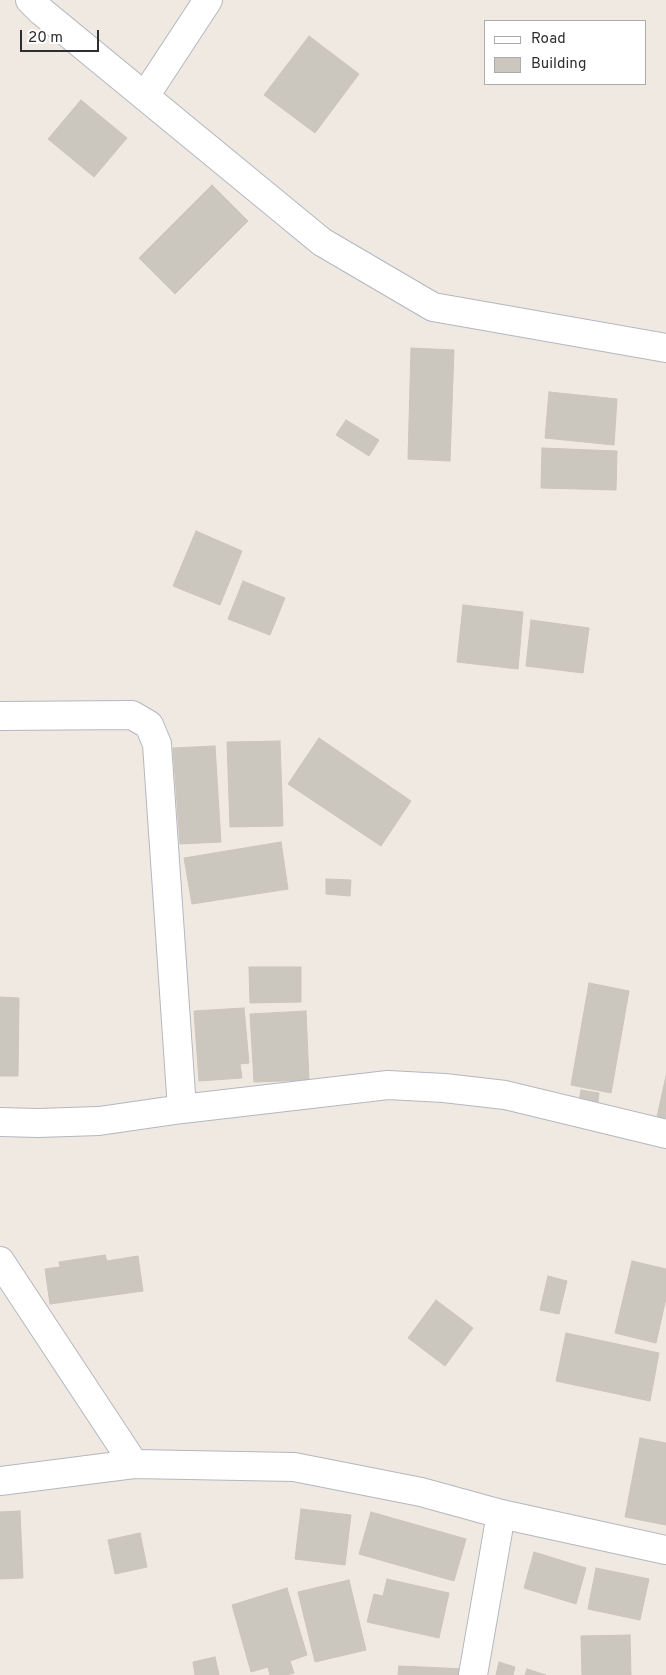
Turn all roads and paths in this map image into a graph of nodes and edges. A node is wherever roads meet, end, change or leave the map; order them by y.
1 (30, 0) edge
2 (208, 0) edge
3 (145, 96) junction
4 (666, 348) edge
5 (0, 716) edge
6 (182, 1109) junction
7 (0, 1122) edge
8 (666, 1134) edge
9 (0, 1261) edge
10 (134, 1464) junction
11 (0, 1481) edge
12 (501, 1514) junction
13 (666, 1550) edge
14 (473, 1675) edge

1 - 3 street
2 - 3 street
3 - 4 street
5 - 6 street
6 - 7 street
6 - 8 street
9 - 10 street
10 - 11 street
10 - 12 street
12 - 13 street
12 - 14 street

